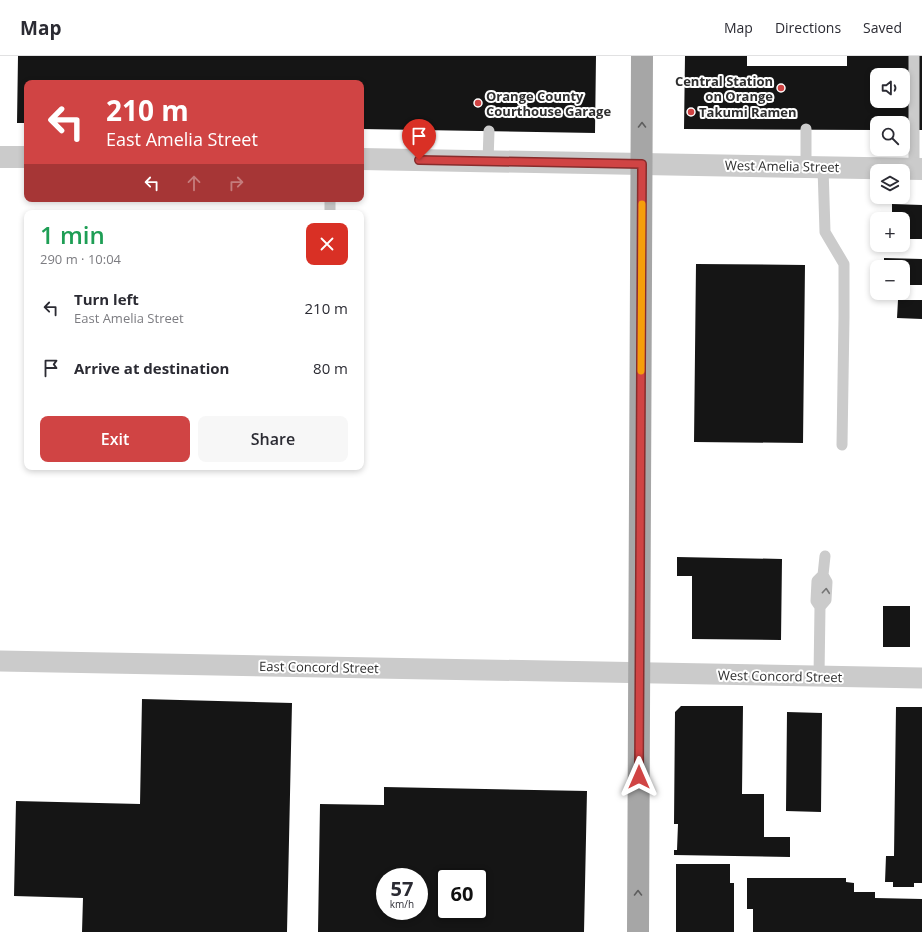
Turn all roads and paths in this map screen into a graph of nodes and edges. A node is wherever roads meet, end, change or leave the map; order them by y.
1 (642, 56) edge
2 (914, 56) edge
3 (806, 129) dead end
4 (489, 131) dead end
5 (0, 157) edge
6 (24, 157) edge
7 (364, 159) edge
8 (488, 161) junction
9 (642, 164) junction
10 (815, 167) junction
11 (918, 169) edge
12 (842, 445) dead end
13 (825, 556) dead end
14 (0, 661) edge
15 (639, 673) junction
16 (819, 676) junction
17 (922, 678) edge
18 (638, 932) edge

9 -> 1 main road
2 - 11 lane
3 - 10 lane
4 - 8 lane
5 - 6 street
7 - 8 street, West Amelia Street
8 - 9 street, West Amelia Street
9 - 10 street, West Amelia Street
9 - 15 main road
10 - 11 street, West Amelia Street
10 - 12 lane
13 - 16 lane
14 - 15 street, East Concord Street
15 - 16 street, West Concord Street
18 -> 15 main road
16 - 17 street, West Concord Street

